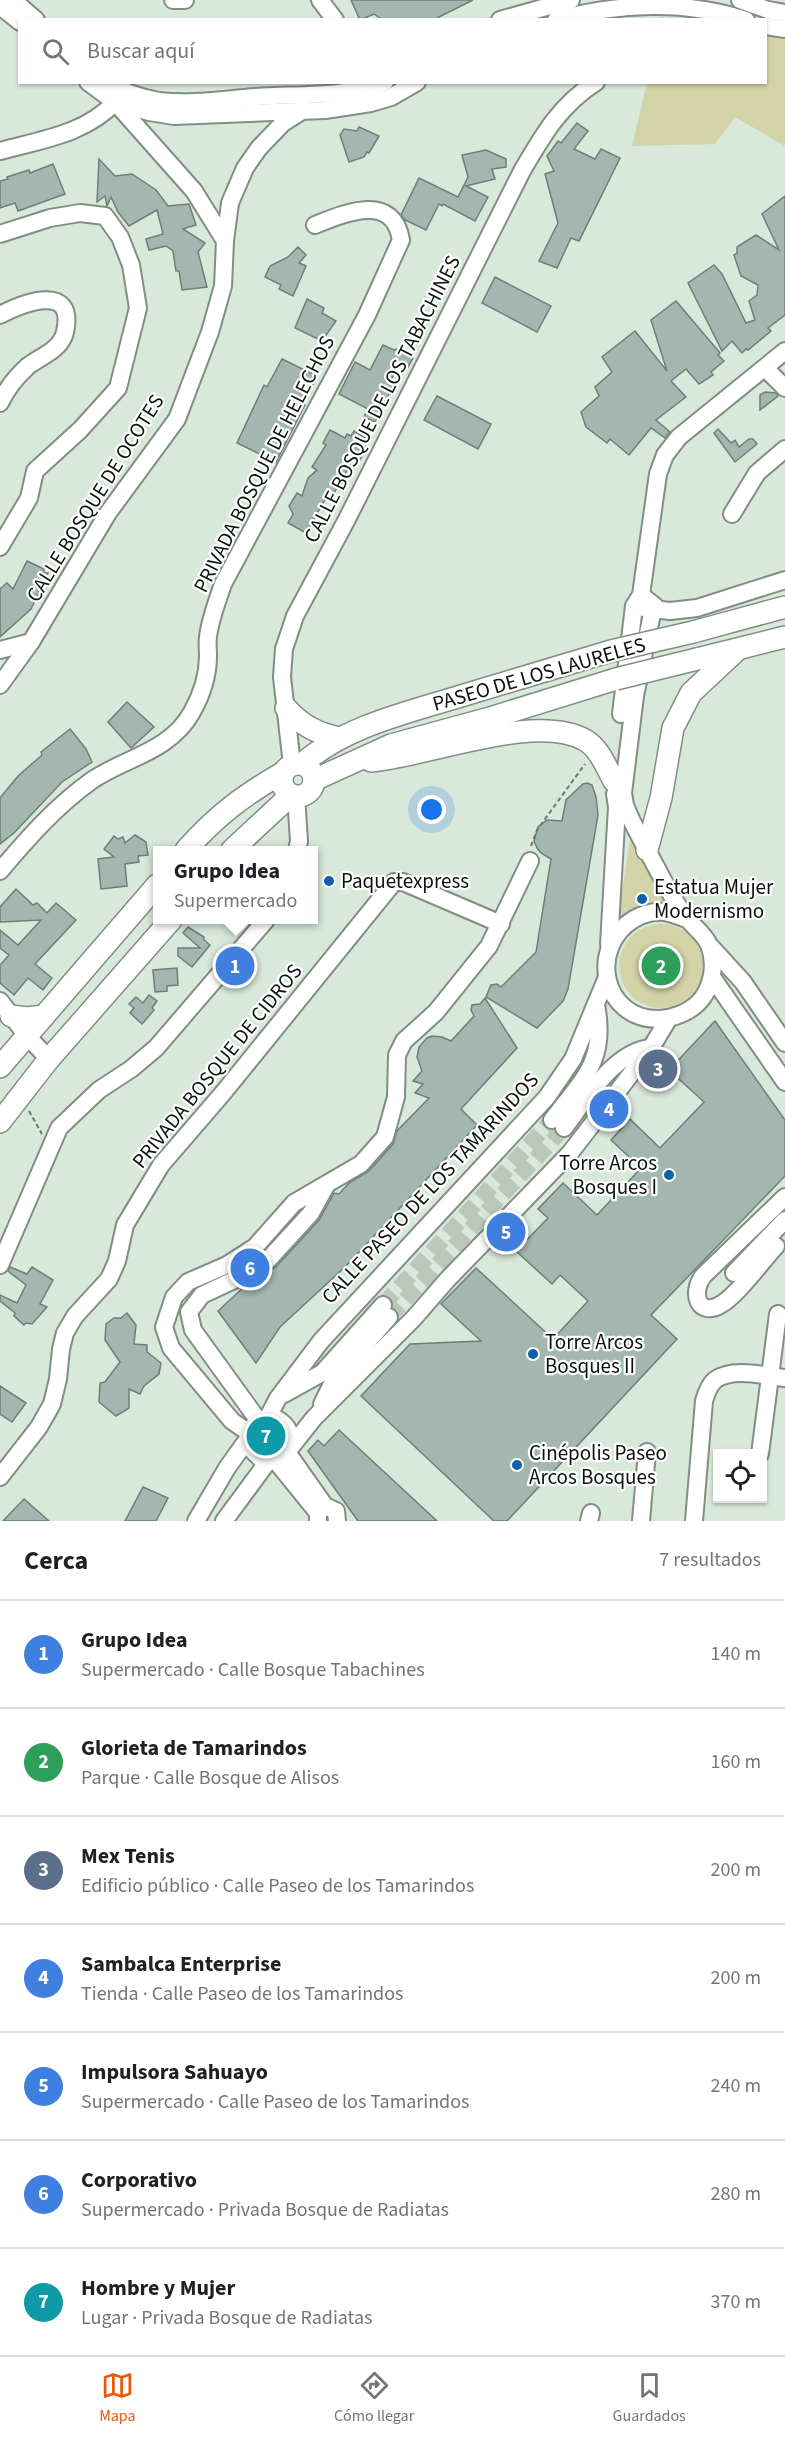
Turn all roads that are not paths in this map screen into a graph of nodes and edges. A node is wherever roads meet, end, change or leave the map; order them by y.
1 (13, 0) edge
2 (173, 0) edge
3 (185, 0) edge
4 (321, 0) edge
5 (571, 0) edge
6 (740, 0) edge
7 (650, 4) junction
8 (717, 4) edge
9 (0, 6) edge
10 (785, 13) edge
11 (34, 18) edge
12 (334, 18) edge
13 (507, 18) edge
14 (565, 18) edge
15 (657, 18) edge
16 (699, 18) edge
17 (742, 18) edge
18 (18, 20) edge
19 (767, 26) edge
20 (785, 28) edge
21 (91, 84) edge
22 (111, 84) edge
23 (381, 84) edge
24 (414, 84) edge
25 (593, 84) edge
26 (115, 102) junction
27 (172, 109) junction
28 (302, 111) junction
29 (0, 151) edge
30 (315, 225) dead end
31 (0, 234) edge
32 (225, 241) junction
33 (0, 315) edge
34 (785, 351) edge
35 (765, 368) junction
36 (785, 388) edge
37 (0, 403) edge
38 (785, 449) edge
39 (732, 514) dead end
40 (0, 548) edge
41 (785, 580) edge
42 (638, 601) junction
43 (785, 608) edge
44 (653, 609) junction
45 (785, 637) edge
46 (31, 642) junction
47 (0, 650) edge
48 (737, 650) junction
49 (0, 685) edge
50 (286, 708) junction
51 (339, 738) junction
52 (347, 764) junction
53 (298, 770) junction
54 (614, 781) junction
55 (294, 796) junction
56 (190, 846) edge
57 (237, 846) edge
58 (298, 846) edge
59 (647, 850) junction
60 (530, 861) road end
61 (0, 871) edge
62 (153, 890) edge
63 (687, 919) junction
64 (167, 924) edge
65 (263, 924) edge
66 (501, 924) junction
67 (609, 945) junction
68 (709, 945) junction
69 (607, 977) junction
70 (712, 977) junction
71 (596, 1004) junction
72 (6, 1008) edge
73 (44, 1016) junction
74 (669, 1018) junction
75 (27, 1036) junction
76 (785, 1043) edge
77 (651, 1048) junction
78 (49, 1059) junction
79 (0, 1067) edge
80 (785, 1082) edge
81 (0, 1122) edge
82 (327, 1184) junction
83 (785, 1197) edge
84 (785, 1220) edge
85 (776, 1246) dead end
86 (0, 1265) edge
87 (734, 1273) dead end
88 (778, 1314) dead end
89 (778, 1377) edge
90 (278, 1398) junction
91 (314, 1418) junction
92 (256, 1427) junction
93 (761, 1449) edge
94 (646, 1452) dead end
95 (280, 1454) junction
96 (0, 1476) edge
97 (196, 1521) edge
98 (224, 1521) edge
99 (318, 1521) edge
100 (337, 1521) edge
101 (641, 1521) edge
102 (694, 1521) edge

1 - 11 street
2 - 3 street
4 - 12 street
5 - 13 street
6 - 10 street
7 - 8 street
7 - 14 street
7 - 15 street
8 - 16 street
8 - 17 street
9 - 18 street
19 - 20 street
21 - 26 street
22 - 27 street
23 - 27 street
24 - 28 street
25 - 50 street, CALLE BOSQUE DE LOS TABACHINES
26 - 27 street
26 - 29 street
26 - 32 street
27 - 28 street
28 - 32 street, CALLE BOSQUE DE OCOTES
30 - 61 street, PRIVADA BOSQUE DE HELECHOS
31 - 40 street
32 - 46 street, CALLE BOSQUE DE OCOTES
33 - 37 street
34 - 35 street
35 - 36 street
35 - 42 street
38 - 39 street
41 - 44 street
42 - 44 street
42 - 54 street
43 - 51 main road, PASEO DE LOS LAURELES, bridge
44 - 59 street
45 - 48 main road, PASEO DE LOS LAURELES
46 - 47 street
46 - 49 street, CALLE BOSQUE DE OCOTES
48 - 52 main road, PASEO DE LOS LAURELES, bridge
48 - 59 main road
50 - 51 main road
50 - 53 street, CALLE BOSQUE DE LOS TABACHINES
51 - 53 main road, PASEO DE LOS LAURELES
52 - 53 main road, PASEO DE LOS LAURELES
52 - 54 main road
53 - 55 main road
53 - 56 main road, PASEO DE LOS LAURELES
54 - 67 street
55 - 57 main road
55 - 58 street
59 - 63 street
60 - 66 street
62 - 73 main road
63 - 67 street
63 - 68 street
64 - 78 main road
65 - 86 street
66 - 82 street
66 - 96 street, PRIVADA BOSQUE DE CIDROS
67 - 69 street
68 - 70 street
68 - 76 street
69 - 71 street, CALLE PASEO DE LOS TAMARINDOS
69 - 74 street
70 - 74 street
70 - 80 street
71 - 77 street
71 - 90 street, CALLE PASEO DE LOS TAMARINDOS
72 - 73 main road
72 - 75 street
73 - 75 main road
74 - 77 street
75 - 78 street
75 - 79 main road
77 - 91 street
78 - 81 main road
82 - 92 street
82 - 92 street
83 - 85 street
84 - 87 street
88 - 89 street
89 - 93 street
89 - 102 street
90 - 91 street
90 - 92 street, CALLE PASEO DE LOS TAMARINDOS
91 - 95 street
92 - 95 street
92 - 95 street
92 - 97 street, CALLE PASEO DE LOS TAMARINDOS
94 - 101 street
95 - 98 street
95 - 99 street
95 - 100 street

